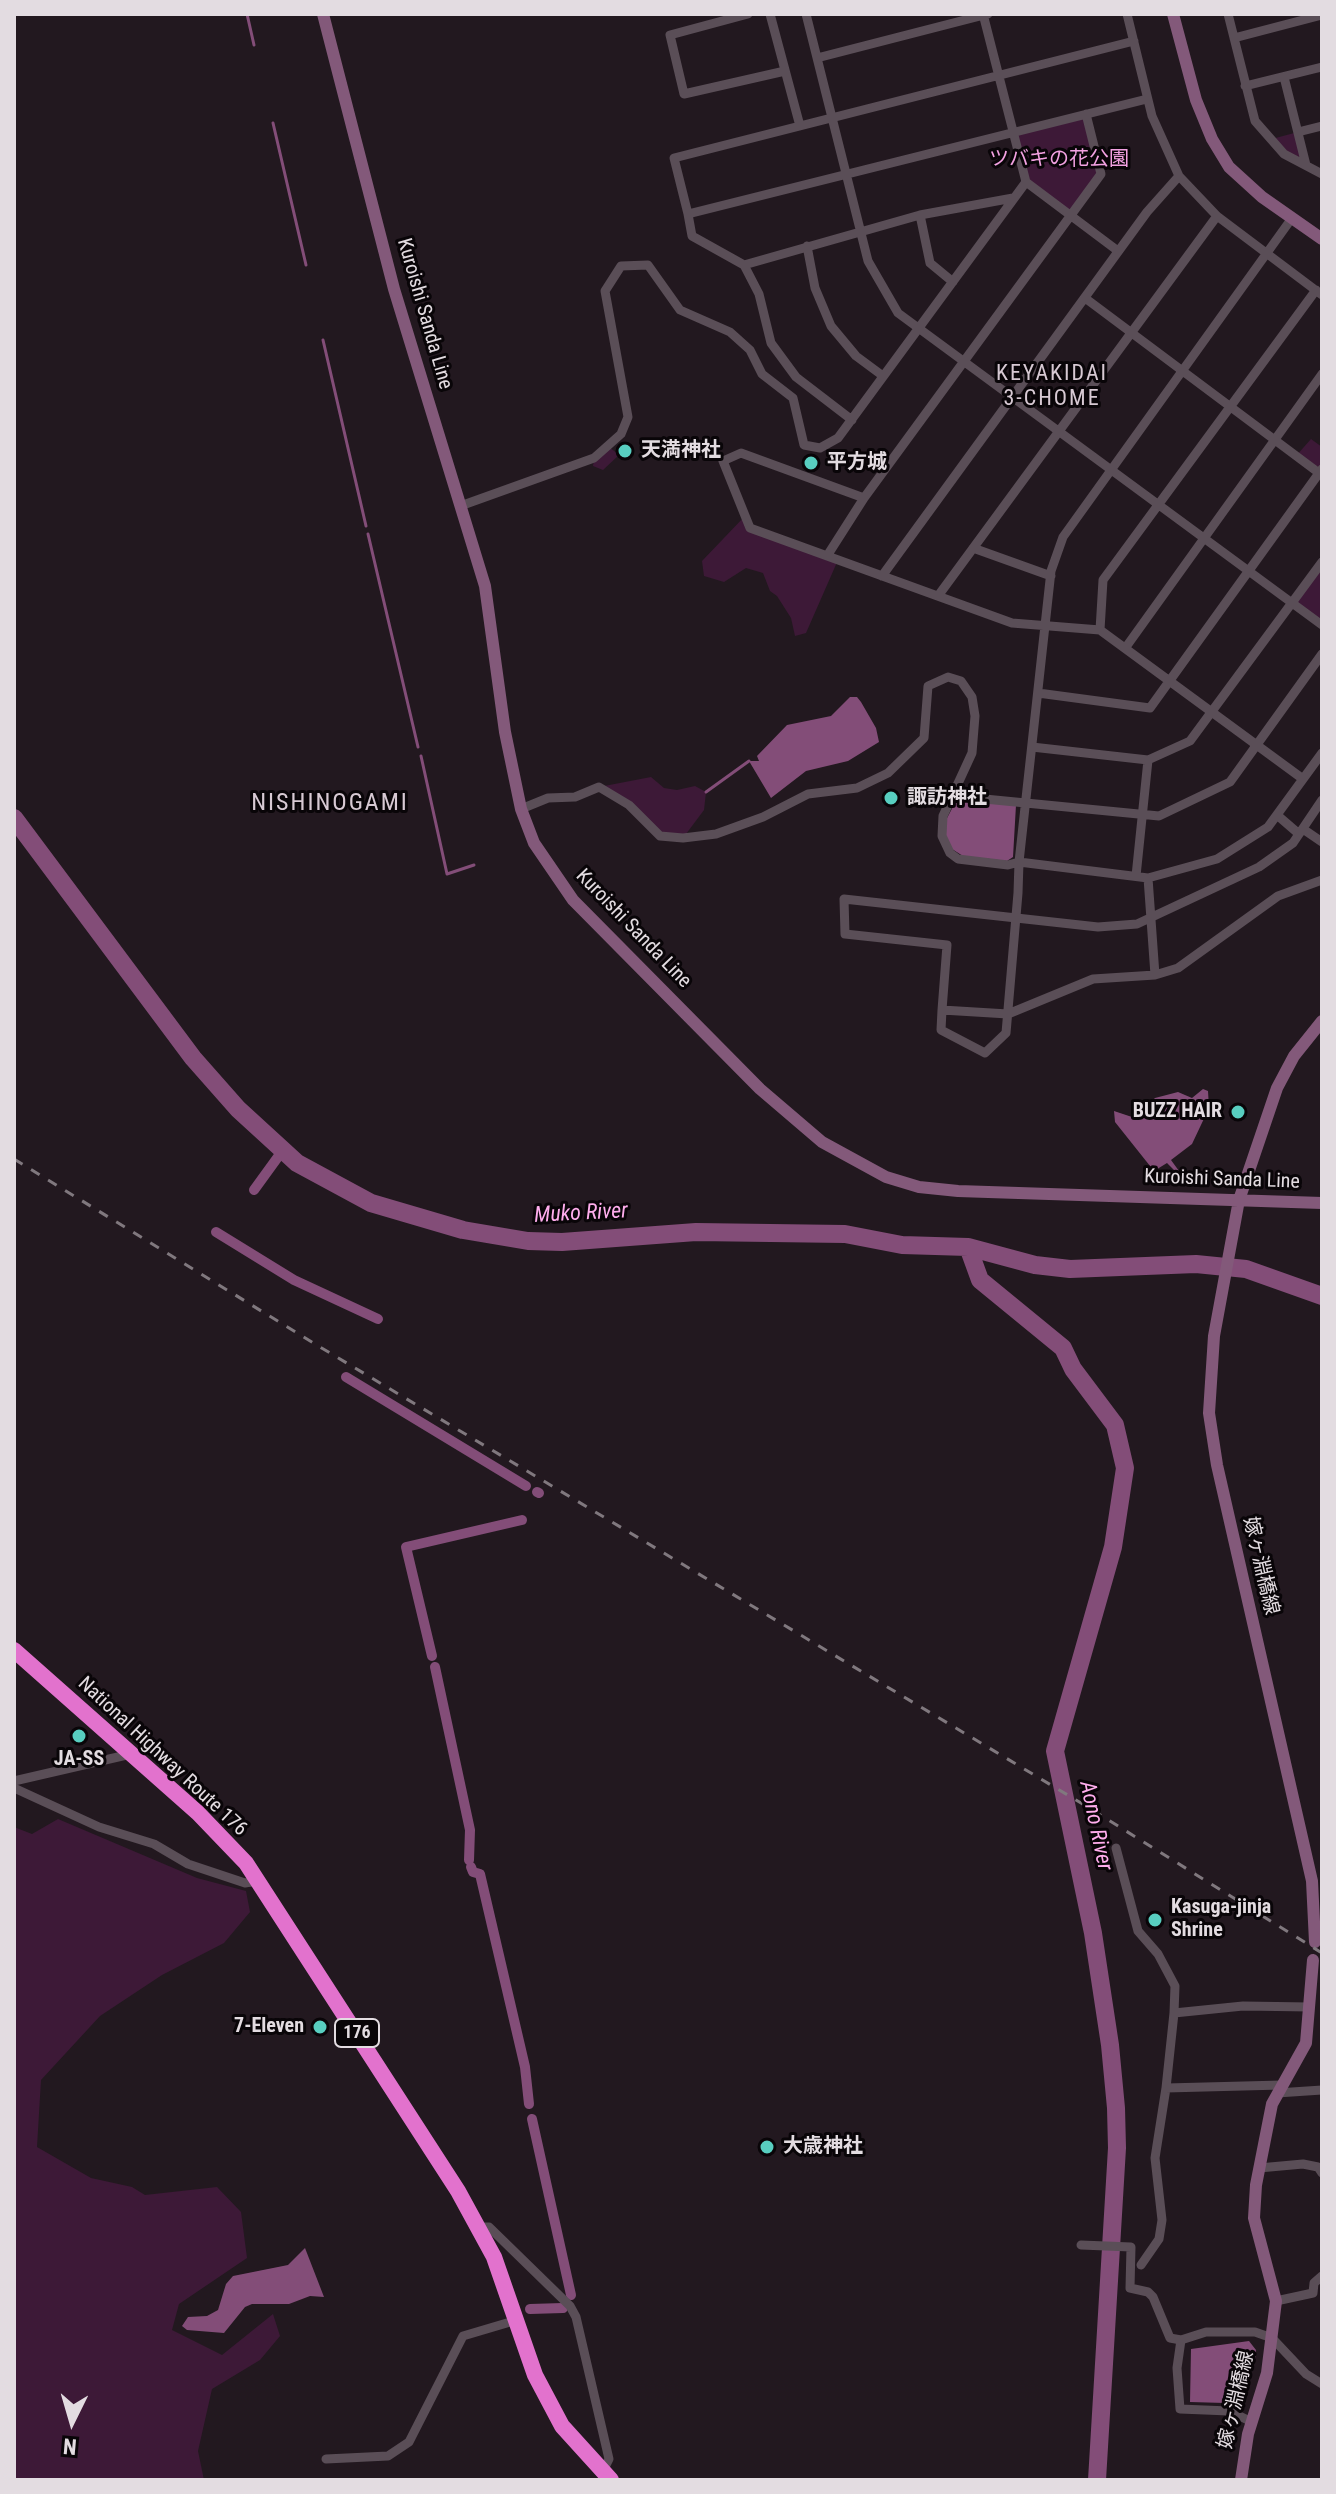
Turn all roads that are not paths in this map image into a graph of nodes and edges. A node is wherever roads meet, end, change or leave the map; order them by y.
1 (323, 14) edge
2 (748, 14) edge
3 (770, 14) edge
4 (806, 14) edge
5 (985, 14) edge
6 (1127, 14) edge
7 (1173, 14) edge
8 (1228, 14) edge
9 (1322, 15) edge
10 (1234, 38) junction
11 (1134, 41) junction
12 (817, 58) junction
13 (1322, 67) edge
14 (785, 71) junction
15 (999, 76) junction
16 (1284, 77) junction
17 (1245, 86) junction
18 (1147, 99) junction
19 (1086, 114) junction
20 (830, 118) junction
21 (800, 126) junction
22 (1322, 126) edge
23 (1298, 132) junction
24 (1013, 133) junction
25 (1306, 165) junction
26 (1322, 174) edge
27 (844, 175) junction
28 (1179, 176) junction
29 (1026, 182) junction
30 (1013, 198) junction
31 (688, 214) junction
32 (920, 215) junction
33 (1070, 216) junction
34 (1217, 216) junction
35 (1292, 218) junction
36 (861, 232) junction
37 (1322, 239) edge
38 (807, 246) junction
39 (1118, 251) junction
40 (1267, 253) junction
41 (744, 265) junction
42 (953, 282) junction
43 (1319, 292) edge
44 (1085, 298) junction
45 (918, 329) junction
46 (1131, 333) junction
47 (963, 363) junction
48 (1182, 371) junction
49 (1322, 374) edge
50 (883, 376) junction
51 (1011, 399) junction
52 (1230, 407) junction
53 (852, 420) junction
54 (1057, 433) junction
55 (1274, 440) junction
56 (1321, 471) edge
57 (1110, 472) junction
58 (864, 498) junction
59 (463, 505) junction
60 (1158, 506) junction
61 (1202, 538) junction
62 (973, 548) junction
63 (827, 556) junction
64 (1322, 562) edge
65 (1249, 572) junction
66 (882, 576) junction
67 (1051, 576) junction
68 (938, 596) junction
69 (1292, 603) junction
70 (1322, 625) edge
71 (1045, 627) junction
72 (1100, 630) junction
73 (1126, 647) junction
74 (1322, 654) edge
75 (1170, 680) junction
76 (1038, 693) junction
77 (1212, 711) junction
78 (1257, 745) junction
79 (1032, 747) junction
80 (1322, 753) edge
81 (1148, 760) junction
82 (1303, 779) junction
83 (954, 796) junction
84 (1322, 800) edge
85 (1026, 801) junction
86 (521, 809) junction
87 (1143, 814) junction
88 (1277, 815) junction
89 (1301, 832) junction
90 (1322, 842) edge
91 (1019, 862) junction
92 (1136, 876) junction
93 (1148, 878) junction
94 (1322, 880) edge
95 (1016, 917) junction
96 (1151, 919) junction
97 (1155, 975) junction
98 (942, 1010) junction
99 (1008, 1014) junction
100 (1322, 1021) edge
101 (1239, 1200) junction
102 (1322, 1203) edge
103 (14, 1650) edge
104 (131, 1754) junction
105 (14, 1781) edge
106 (14, 1788) edge
107 (1116, 1848) dead end
108 (258, 1881) junction
109 (1319, 1922) edge
110 (1315, 1942) dead end
111 (1313, 1960) dead end
112 (1310, 2007) junction
113 (1174, 2013) junction
114 (1166, 2088) junction
115 (1279, 2089) junction
116 (1322, 2090) edge
117 (1259, 2168) junction
118 (1321, 2169) edge
119 (479, 2227) junction
120 (1081, 2245) dead end
121 (1141, 2265) dead end
122 (1322, 2276) edge
123 (1276, 2301) junction
124 (517, 2320) junction
125 (1272, 2338) junction
126 (1181, 2340) junction
127 (1322, 2384) edge
128 (1252, 2422) junction
129 (326, 2459) dead end
130 (607, 2476) edge
131 (1241, 2480) edge

1 - 59 main road, Kuroishi Sanda Line
2 - 14 street
3 - 14 street
4 - 12 street
5 - 12 street
5 - 15 street
6 - 11 street
7 - 35 main road
8 - 10 street
9 - 10 street
10 - 17 street
11 - 15 street
11 - 18 street
12 - 20 street
13 - 16 street
14 - 21 street
15 - 20 street
15 - 24 street
16 - 17 street
16 - 23 street
17 - 25 street
18 - 19 street
18 - 28 street
19 - 24 street
19 - 33 street
20 - 21 street
20 - 27 street
21 - 31 street
22 - 23 street
23 - 25 street
24 - 27 street
24 - 29 street
25 - 26 street
27 - 31 street
27 - 36 street
28 - 34 street
28 - 39 street
29 - 30 street
29 - 33 street
30 - 32 street
30 - 42 street
31 - 41 street
32 - 36 street
32 - 42 street
33 - 39 street
33 - 47 street
34 - 40 street
34 - 46 street
35 - 37 main road
35 - 40 street
36 - 38 street
36 - 45 street
38 - 41 street
38 - 50 street
39 - 44 street
40 - 43 street
40 - 48 street
41 - 53 street
42 - 45 street
43 - 52 street
44 - 46 street
44 - 51 street
45 - 47 street
45 - 50 street
46 - 48 street
46 - 54 street
47 - 51 street
47 - 58 street
48 - 52 street
48 - 57 street
49 - 55 street
50 - 53 street
51 - 54 street
51 - 66 street
52 - 55 street
52 - 60 street
53 - 59 street
54 - 57 street
54 - 62 street
55 - 56 street
55 - 61 street
56 - 65 street
57 - 60 street
57 - 67 street
58 - 63 street
58 - 63 street
59 - 86 main road, Kuroishi Sanda Line
60 - 61 street
60 - 72 street
61 - 65 street
61 - 73 street
62 - 67 street
62 - 68 street
63 - 66 street
64 - 69 street
65 - 69 street
65 - 75 street
66 - 68 street
67 - 71 street
68 - 71 street
69 - 70 street
69 - 77 street
71 - 72 street
71 - 76 street
72 - 73 street
73 - 75 street
74 - 78 street
75 - 76 street
75 - 77 street
76 - 79 street
77 - 78 street
77 - 81 street
78 - 82 street
78 - 87 street
79 - 81 street
79 - 85 street
80 - 82 street
81 - 87 street
82 - 88 street
83 - 85 street
83 - 86 street
83 - 91 street
84 - 89 street
85 - 87 street
85 - 91 street
86 - 101 main road, Kuroishi Sanda Line
87 - 92 street
88 - 89 street
88 - 93 street
89 - 90 street
89 - 96 street
91 - 92 street
91 - 95 street
92 - 93 street
93 - 96 street
94 - 97 street
95 - 96 street
95 - 98 street
95 - 99 street
96 - 97 street
97 - 99 street
98 - 99 street
98 - 99 street
100 - 101 main road, 嫁ヶ淵橋線
101 - 102 main road, Kuroishi Sanda Line
101 - 109 main road, 嫁ヶ淵橋線
103 - 104 highway, National Highway Route 176 / 176
104 - 105 street
104 - 108 highway, National Highway Route 176 / 176
106 - 108 street
107 - 113 street
108 - 119 highway, National Highway Route 176 / 176
109 - 110 main road, 嫁ヶ淵橋線
111 - 112 main road, 嫁ヶ淵橋線
112 - 113 street
112 - 115 main road, 嫁ヶ淵橋線
113 - 114 street
114 - 115 street
114 - 121 street
115 - 116 street
115 - 117 main road, 嫁ヶ淵橋線
117 - 118 street
117 - 123 main road, 嫁ヶ淵橋線
119 - 124 highway, National Highway Route 176 / 176
119 - 130 street
120 - 126 street
122 - 123 street
123 - 125 main road, 嫁ヶ淵橋線
124 - 129 street
124 - 130 highway, National Highway Route 176 / 176
125 - 126 street
125 - 127 street
125 - 128 main road, 嫁ヶ淵橋線
126 - 128 street
128 - 131 main road, 嫁ヶ淵橋線

